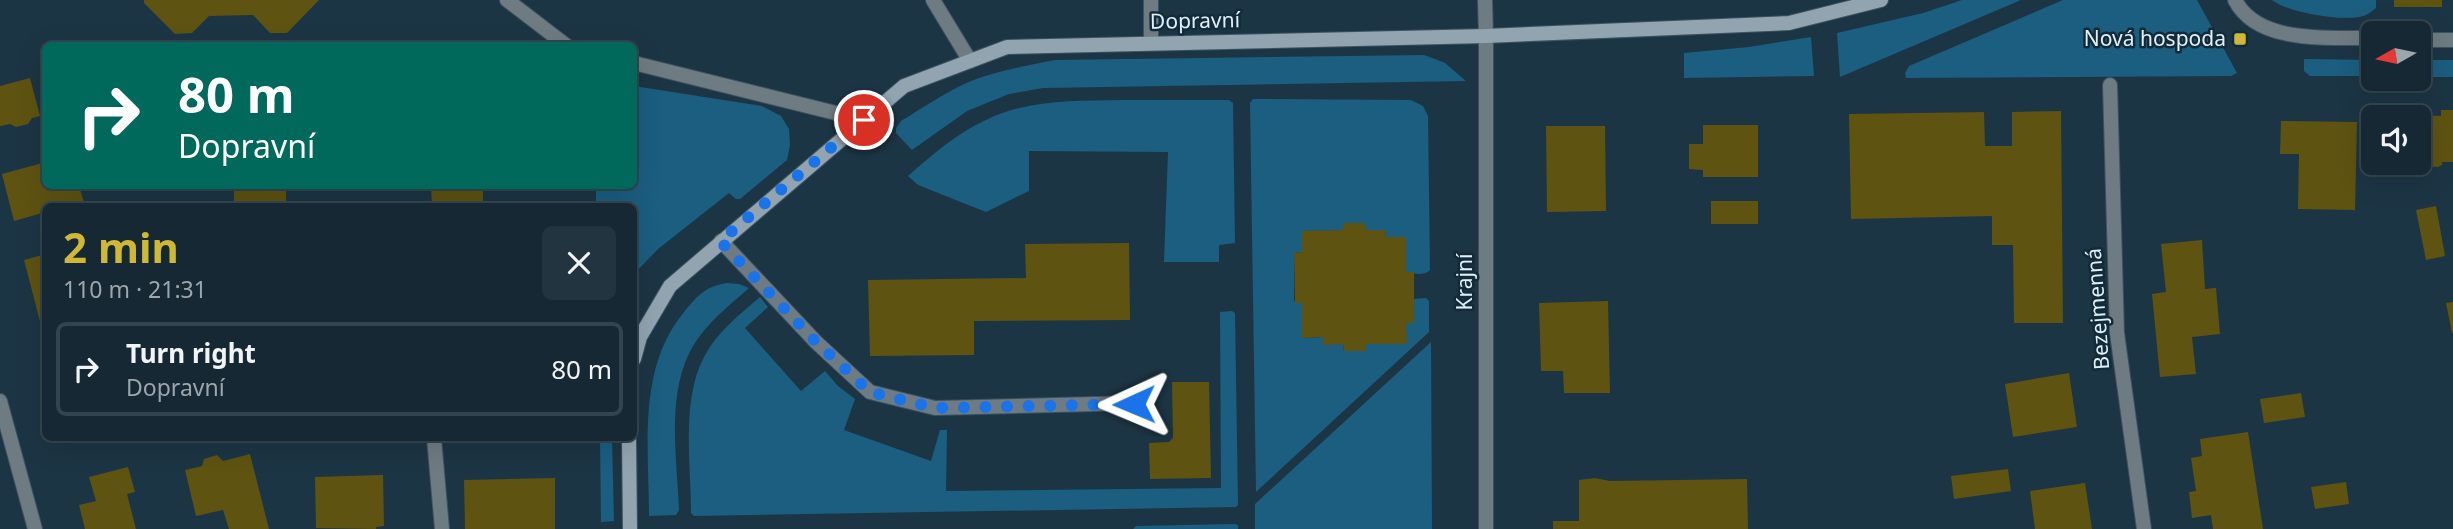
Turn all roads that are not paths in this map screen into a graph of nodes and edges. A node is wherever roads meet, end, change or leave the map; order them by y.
1 (507, 0) edge
2 (933, 0) edge
3 (1151, 0) edge
4 (1485, 0) edge
5 (1881, 0) edge
6 (2235, 0) edge
7 (1486, 36) junction
8 (2361, 38) edge
9 (2431, 40) edge
10 (2453, 40) edge
11 (562, 42) edge
12 (1151, 43) junction
13 (970, 61) junction
14 (637, 65) edge
15 (2110, 85) dead end
16 (864, 120) junction
17 (720, 241) junction
18 (637, 348) edge
19 (0, 401) edge
20 (1134, 404) dead end
21 (434, 441) edge
22 (629, 441) edge
23 (35, 529) edge
24 (442, 529) edge
25 (630, 529) edge
26 (1486, 529) edge
27 (2144, 529) edge

1 - 11 street
2 - 13 street
3 - 12 street
4 - 7 street, Krajní
5 - 7 street, Dopravní
6 - 8 street
7 - 12 street, Dopravní
7 - 26 street, Krajní
9 - 10 street
12 - 13 street, Dopravní
13 - 16 street, Dopravní
14 - 16 street
15 - 27 street, Bezejmenná
16 - 17 street, Dopravní
17 - 18 street, Dopravní
17 - 20 street
19 - 23 street
21 - 24 street
22 - 25 street

